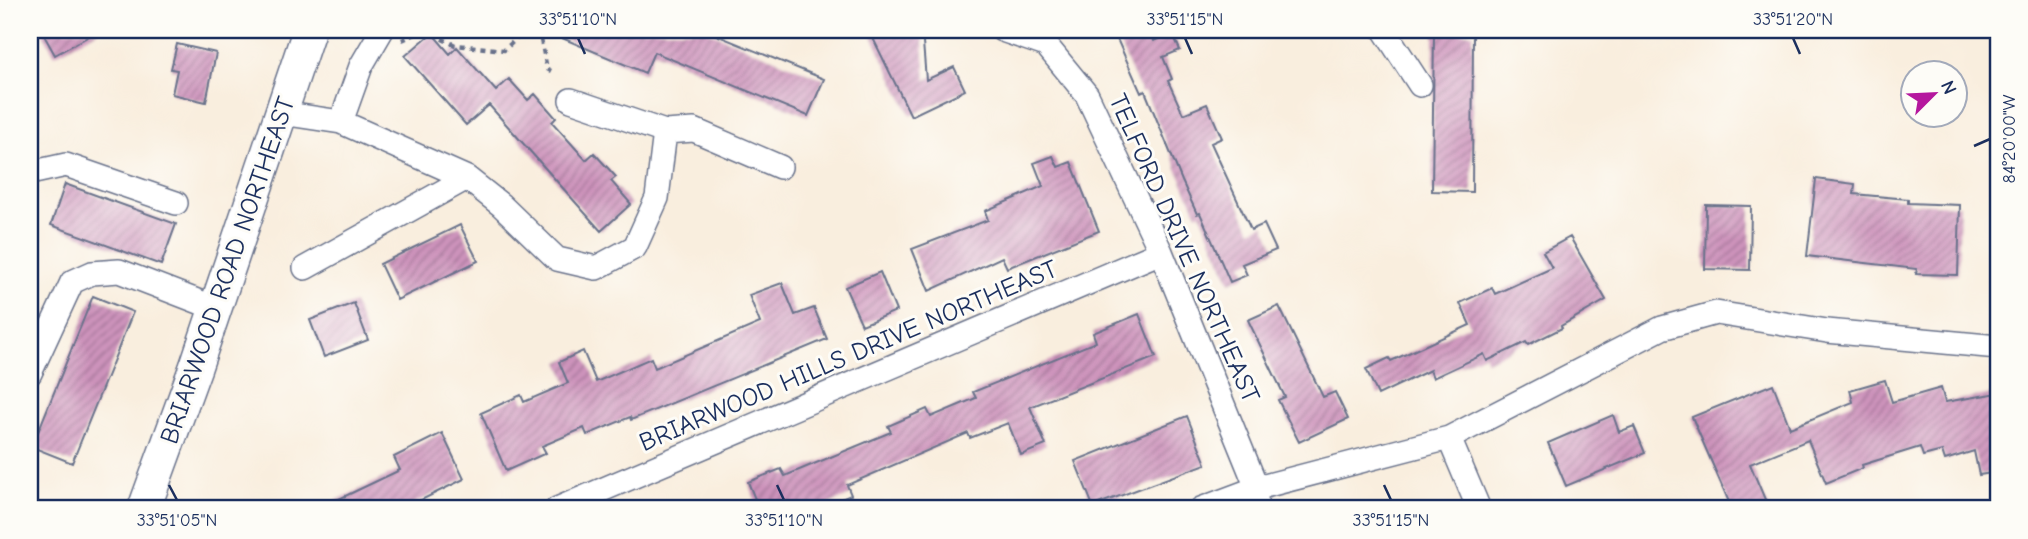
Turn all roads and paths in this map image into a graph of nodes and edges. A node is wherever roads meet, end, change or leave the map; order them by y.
1 (309, 30) edge
2 (382, 30) edge
3 (424, 30) edge
4 (526, 30) edge
5 (539, 30) edge
6 (1002, 30) edge
7 (1384, 30) edge
8 (551, 71) dead end
9 (1420, 85) dead end
10 (571, 100) dead end
11 (281, 113) junction
12 (341, 122) junction
13 (665, 132) junction
14 (780, 167) dead end
15 (30, 173) edge
16 (467, 178) junction
17 (176, 203) dead end
18 (1161, 252) junction
19 (305, 268) dead end
20 (215, 308) junction
21 (1998, 347) edge
22 (30, 373) edge
23 (1449, 438) junction
24 (1256, 499) edge
25 (144, 509) edge
26 (557, 509) edge
27 (1201, 509) edge
28 (1479, 509) edge

1 - 11 street, BRIARWOOD ROAD NORTHEAST
2 - 12 street
3 - 4 path
5 - 8 path
6 - 18 street, TELFORD DRIVE NORTHEAST
7 - 9 street
10 - 13 street
11 - 12 street
11 - 20 street, BRIARWOOD ROAD NORTHEAST
12 - 16 street
13 - 14 street
13 - 16 street
15 - 17 street
16 - 19 street
18 - 24 street, TELFORD DRIVE NORTHEAST
18 - 26 street, BRIARWOOD HILLS DRIVE NORTHEAST
20 - 22 street
20 - 25 street, BRIARWOOD ROAD NORTHEAST
21 - 23 street
23 - 24 street
23 - 28 street
24 - 27 street

